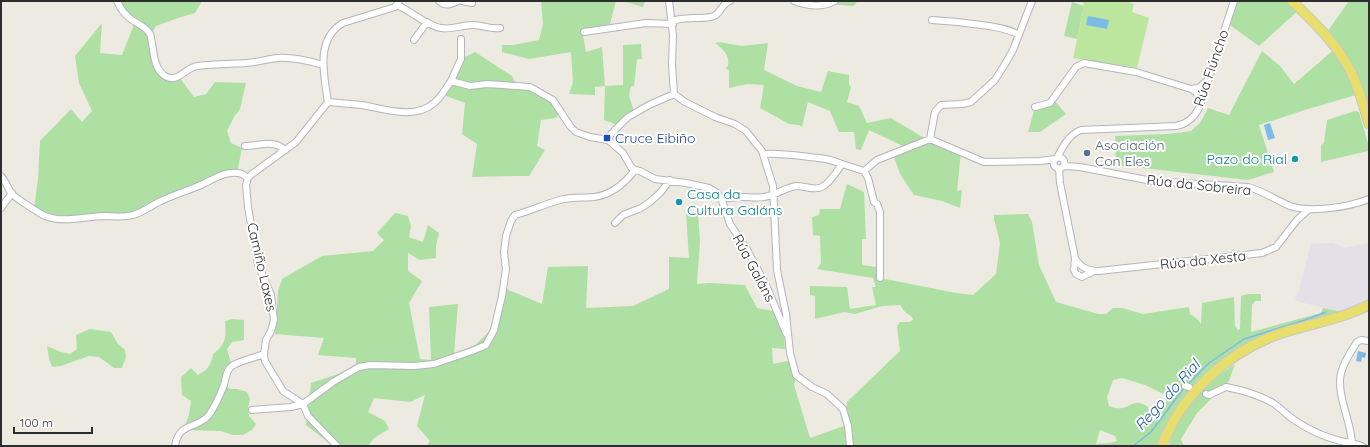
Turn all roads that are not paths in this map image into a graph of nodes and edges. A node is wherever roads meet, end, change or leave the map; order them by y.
1 (117, 1) edge
2 (439, 1) edge
3 (458, 1) edge
4 (462, 1) edge
5 (669, 1) edge
6 (730, 1) edge
7 (794, 1) edge
8 (835, 1) edge
9 (1032, 1) edge
10 (1234, 1) edge
11 (1292, 1) edge
12 (398, 3) edge
13 (472, 3) dead end
14 (932, 20) dead end
15 (427, 22) junction
16 (672, 23) junction
17 (500, 28) dead end
18 (584, 32) dead end
19 (1019, 35) junction
20 (414, 40) dead end
21 (461, 40) dead end
22 (323, 65) junction
23 (1208, 80) junction
24 (451, 81) junction
25 (1195, 90) junction
26 (1204, 93) junction
27 (674, 94) junction
28 (328, 102) junction
29 (1200, 103) junction
30 (1035, 107) dead end
31 (1369, 124) edge
32 (930, 139) junction
33 (608, 140) junction
34 (245, 146) dead end
35 (1065, 146) junction
36 (286, 150) junction
37 (763, 154) junction
38 (1056, 158) junction
39 (1040, 161) junction
40 (842, 164) junction
41 (1060, 165) junction
42 (635, 170) junction
43 (864, 171) junction
44 (1, 176) edge
45 (248, 178) junction
46 (670, 180) junction
47 (12, 193) junction
48 (774, 194) junction
49 (721, 198) junction
50 (1367, 200) edge
51 (1291, 206) junction
52 (1, 208) edge
53 (1308, 210) junction
54 (1297, 220) junction
55 (615, 223) dead end
56 (1075, 258) junction
57 (1094, 271) junction
58 (880, 278) dead end
59 (1369, 305) edge
60 (786, 314) junction
61 (779, 315) junction
62 (789, 336) junction
63 (1369, 341) edge
64 (264, 354) junction
65 (1206, 394) dead end
66 (303, 404) junction
67 (252, 410) dead end
68 (1352, 443) junction
69 (175, 446) edge
70 (336, 446) edge
71 (850, 446) edge
72 (1162, 446) edge
73 (1362, 446) edge

1 - 22 street
2 - 3 street
4 - 13 street
5 - 16 street
6 - 16 street
7 - 8 street
9 - 19 street
10 - 23 street, Rúa Fiúncho
11 - 31 main road
12 - 15 street
12 - 22 street
14 - 19 street
15 - 17 street
15 - 20 street
16 - 18 street
16 - 27 street
19 - 32 street
21 - 24 street
22 - 28 street
23 - 25 street
23 - 26 street, Rúa Fiúncho
24 - 28 street
24 - 33 street
25 - 26 street
25 - 29 street
25 - 30 street
26 - 29 street, Rúa Fiúncho
27 - 33 street
27 - 37 street
28 - 36 street
29 - 35 street, Rúa Fiúncho
32 - 39 street, Rúa da Sobreira
32 - 43 street
33 - 42 street
34 - 36 street
35 - 38 street, Rúa Fiúncho
35 - 41 street
36 - 45 street
37 - 40 street
37 - 48 street
38 - 39 street, Rúa da Sobreira
38 - 41 street
38 - 41 street
39 - 41 street, Rúa da Sobreira
40 - 43 street
40 - 48 street
41 - 51 street, Rúa da Sobreira
41 - 56 street, Rúa da Xesta
42 - 46 street
42 - 66 street
43 - 58 street
44 - 47 street
45 - 47 street
45 - 64 street, Camiño Laxes
46 - 49 street
46 - 55 street
47 - 52 street
48 - 49 street
48 - 60 street
49 - 61 street, Rúa Galáns
50 - 53 street, Rúa da Sobreira
51 - 53 street, Rúa da Sobreira
51 - 54 street
53 - 54 street, Rúa da Xesta
54 - 57 street, Rúa da Xesta
56 - 57 street
56 - 57 street, Rúa da Xesta
59 - 72 main road
60 - 61 street, Rúa Galáns
60 - 62 street
61 - 62 street, Rúa Galáns
62 - 71 street
63 - 68 street
64 - 66 street
64 - 69 street
65 - 68 street
66 - 67 street
66 - 70 street
68 - 73 street

